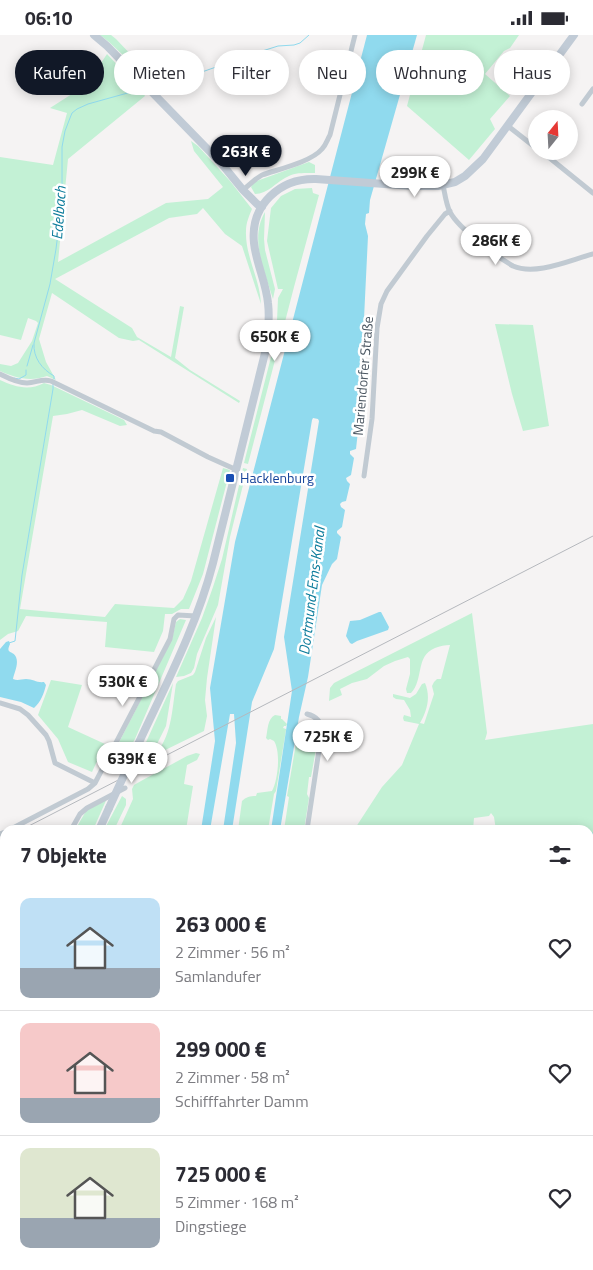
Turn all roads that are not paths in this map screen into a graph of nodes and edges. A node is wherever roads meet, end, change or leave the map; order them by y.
1 (94, 35) edge
2 (355, 35) edge
3 (574, 35) edge
4 (593, 89) edge
5 (582, 104) dead end
6 (508, 126) junction
7 (528, 142) edge
8 (552, 160) edge
9 (442, 185) junction
10 (243, 190) junction
11 (593, 193) edge
12 (262, 207) junction
13 (450, 211) junction
14 (593, 254) edge
15 (0, 374) edge
16 (237, 470) junction
17 (364, 476) dead end
18 (196, 616) junction
19 (0, 703) edge
20 (307, 714) dead end
21 (95, 783) junction
22 (125, 788) dead end
23 (19, 825) edge
24 (74, 825) edge
25 (101, 825) edge
26 (308, 825) edge

1 - 10 main road
2 - 10 street
3 - 6 main road
4 - 5 street
6 - 7 street
6 - 9 main road
8 - 11 street
9 - 12 main road
9 - 13 street
10 - 12 main road
12 - 16 main road
13 - 14 street
13 - 17 street, Mariendorfer Straße
15 - 16 street
16 - 18 main road
18 - 21 street
18 - 25 main road, bridge
19 - 21 street
20 - 26 street
21 - 23 street
22 - 24 street

